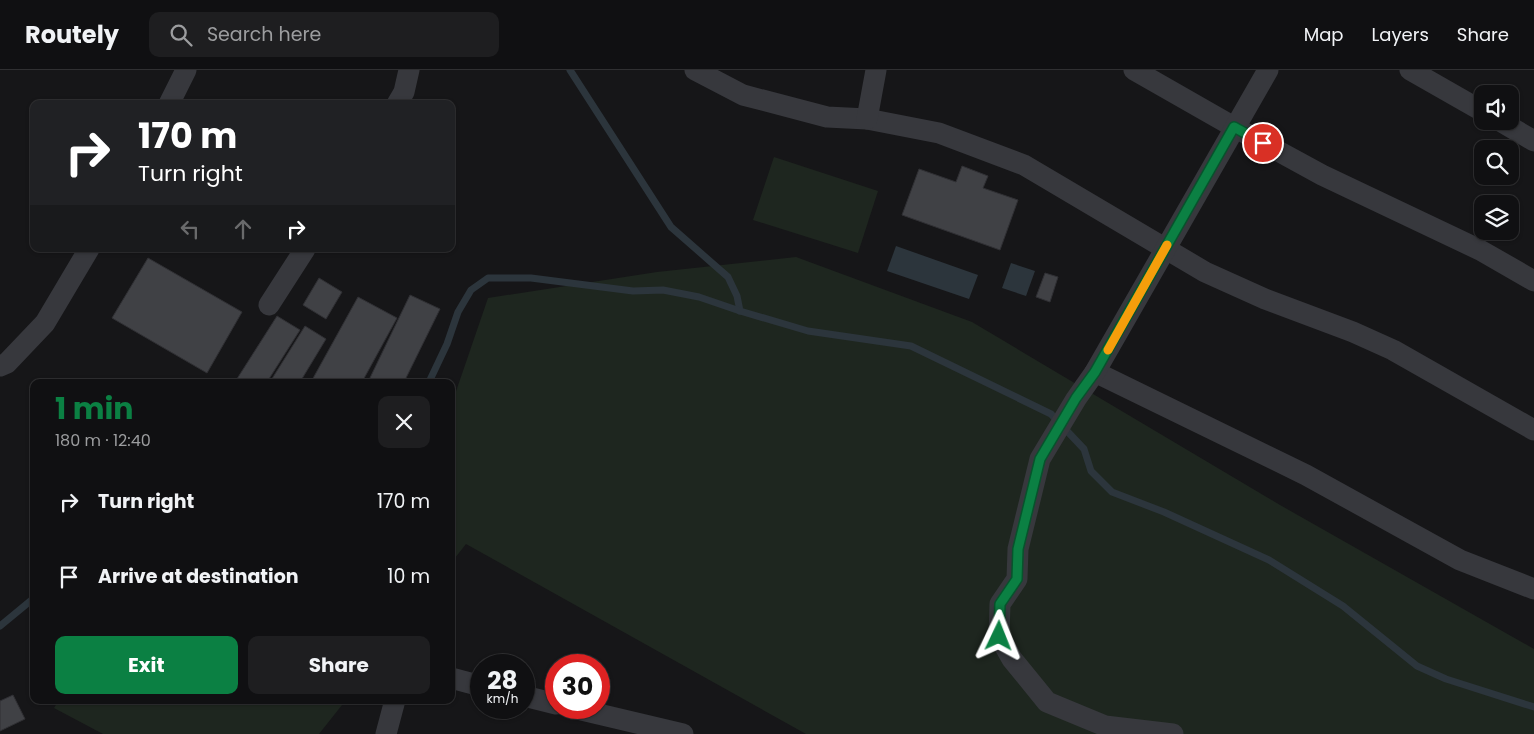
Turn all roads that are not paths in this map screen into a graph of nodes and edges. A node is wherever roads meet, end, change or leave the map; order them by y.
1 (186, 70) edge
2 (409, 70) edge
3 (695, 70) edge
4 (876, 70) edge
5 (1134, 70) edge
6 (1268, 70) edge
7 (1410, 70) edge
8 (171, 100) edge
9 (399, 100) edge
10 (1474, 107) edge
11 (867, 119) junction
12 (1234, 127) junction
13 (1515, 130) edge
14 (1534, 141) edge
15 (1164, 249) junction
16 (87, 252) edge
17 (303, 252) edge
18 (1534, 281) edge
19 (270, 305) dead end
20 (0, 366) edge
21 (1095, 372) junction
22 (1534, 430) edge
23 (1534, 589) edge
24 (455, 679) edge
25 (470, 683) edge
26 (394, 704) edge
27 (610, 717) edge
28 (386, 734) edge
29 (683, 734) edge
30 (1173, 734) edge

1 - 8 street
2 - 9 street
3 - 11 street
4 - 11 street
5 - 12 street
6 - 12 street
7 - 10 street
11 - 15 street
12 - 15 street
12 - 18 street
13 - 14 street
15 - 21 street
15 - 22 street
16 - 20 street
17 - 19 street
21 - 23 street
21 - 30 street
24 - 25 street
26 - 28 street
27 - 29 street

